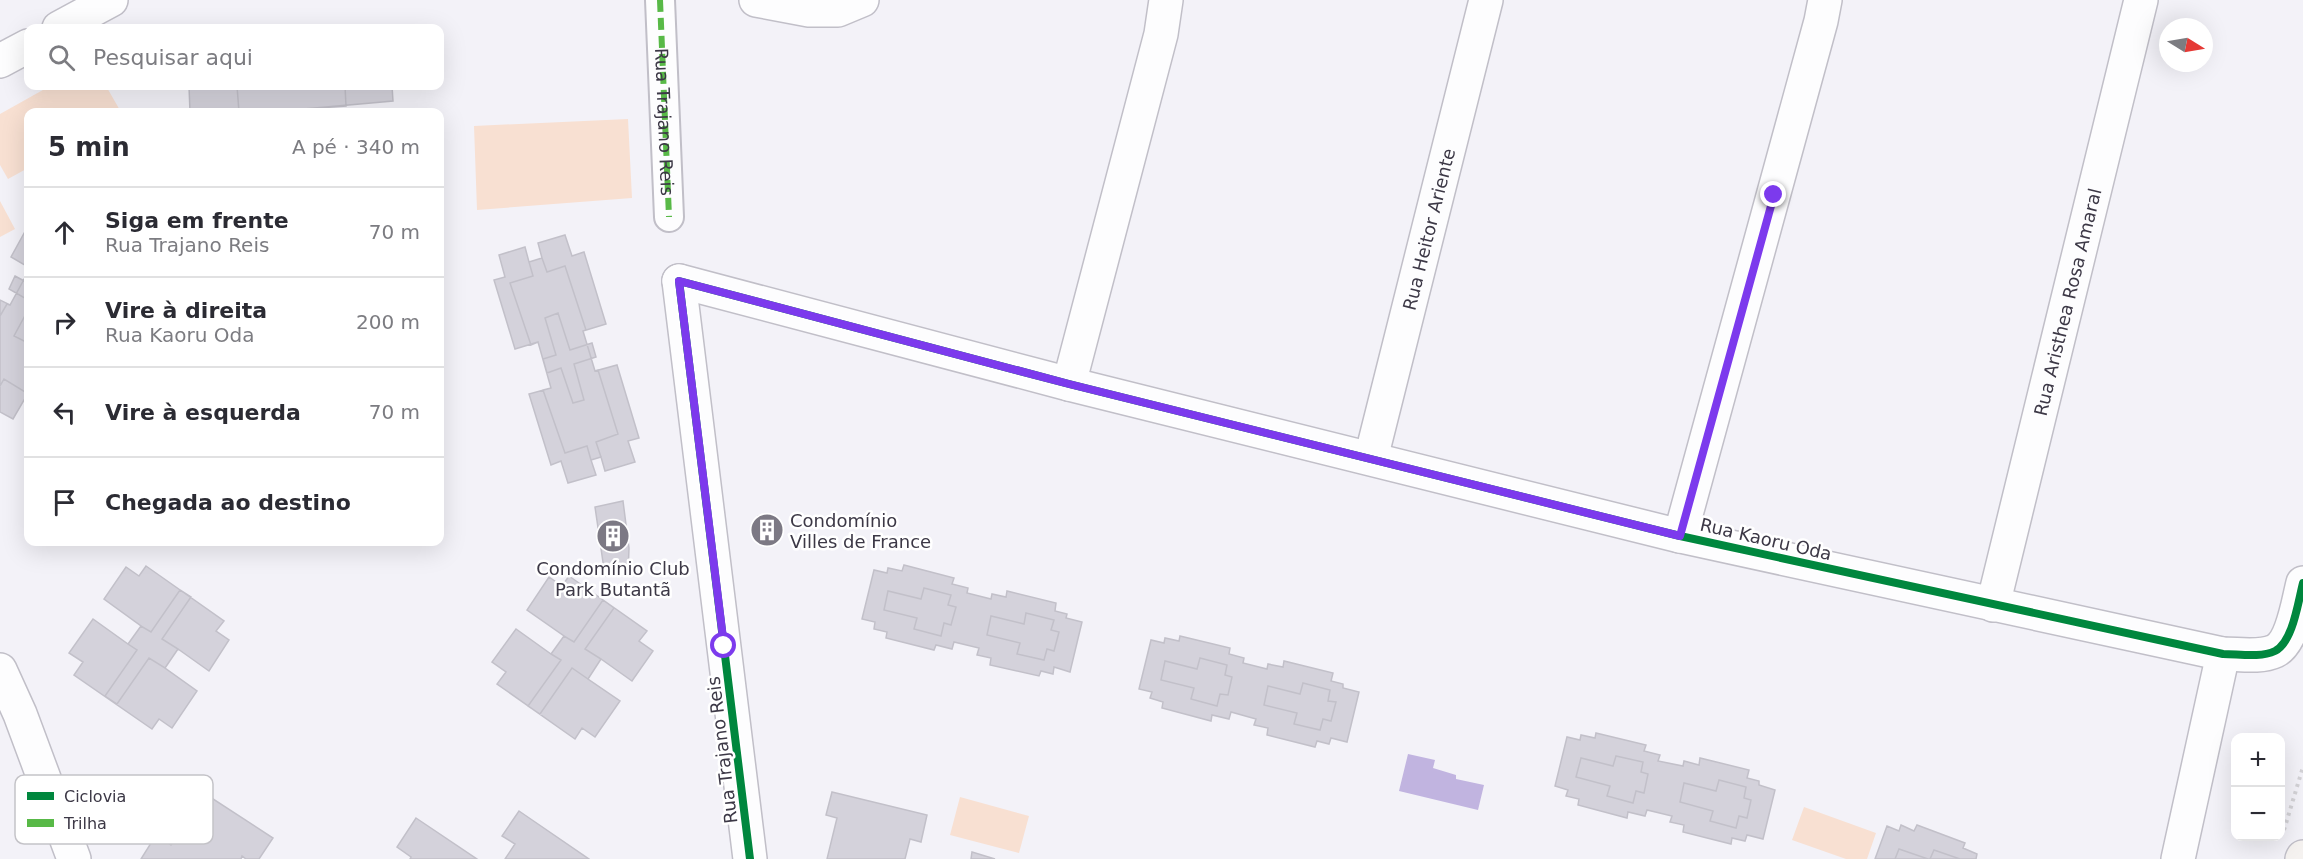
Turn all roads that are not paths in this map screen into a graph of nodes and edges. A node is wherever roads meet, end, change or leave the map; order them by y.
1 (111, 0) edge
2 (756, 0) edge
3 (862, 0) edge
4 (1166, 0) edge
5 (1486, 0) edge
6 (1825, 0) edge
7 (2140, 0) edge
8 (660, 13) edge
9 (66, 24) edge
10 (24, 47) edge
11 (0, 61) edge
12 (669, 217) dead end
13 (679, 281) joint
14 (1069, 384) junction
15 (1371, 458) junction
16 (1680, 536) junction
17 (2303, 583) edge
18 (1993, 605) junction
19 (2223, 654) junction
20 (0, 670) edge
21 (43, 775) edge
22 (68, 844) edge
23 (74, 859) edge
24 (750, 859) edge
25 (2178, 859) edge

1 - 9 street
2 - 3 street
4 - 14 street
5 - 15 street, Rua Heitor Ariente
6 - 16 street
7 - 18 street, Rua Aristhea Rosa Amaral
8 - 12 street, Rua Trajano Reis
10 - 11 street
13 - 14 street, Rua Kaoru Oda
13 - 24 street, Rua Trajano Reis
14 - 15 street, Rua Kaoru Oda
15 - 16 street, Rua Kaoru Oda
16 - 18 street, Rua Kaoru Oda
17 - 19 street, Rua Kaoru Oda
18 - 19 street, Rua Kaoru Oda
19 - 25 street
20 - 21 street
22 - 23 street

